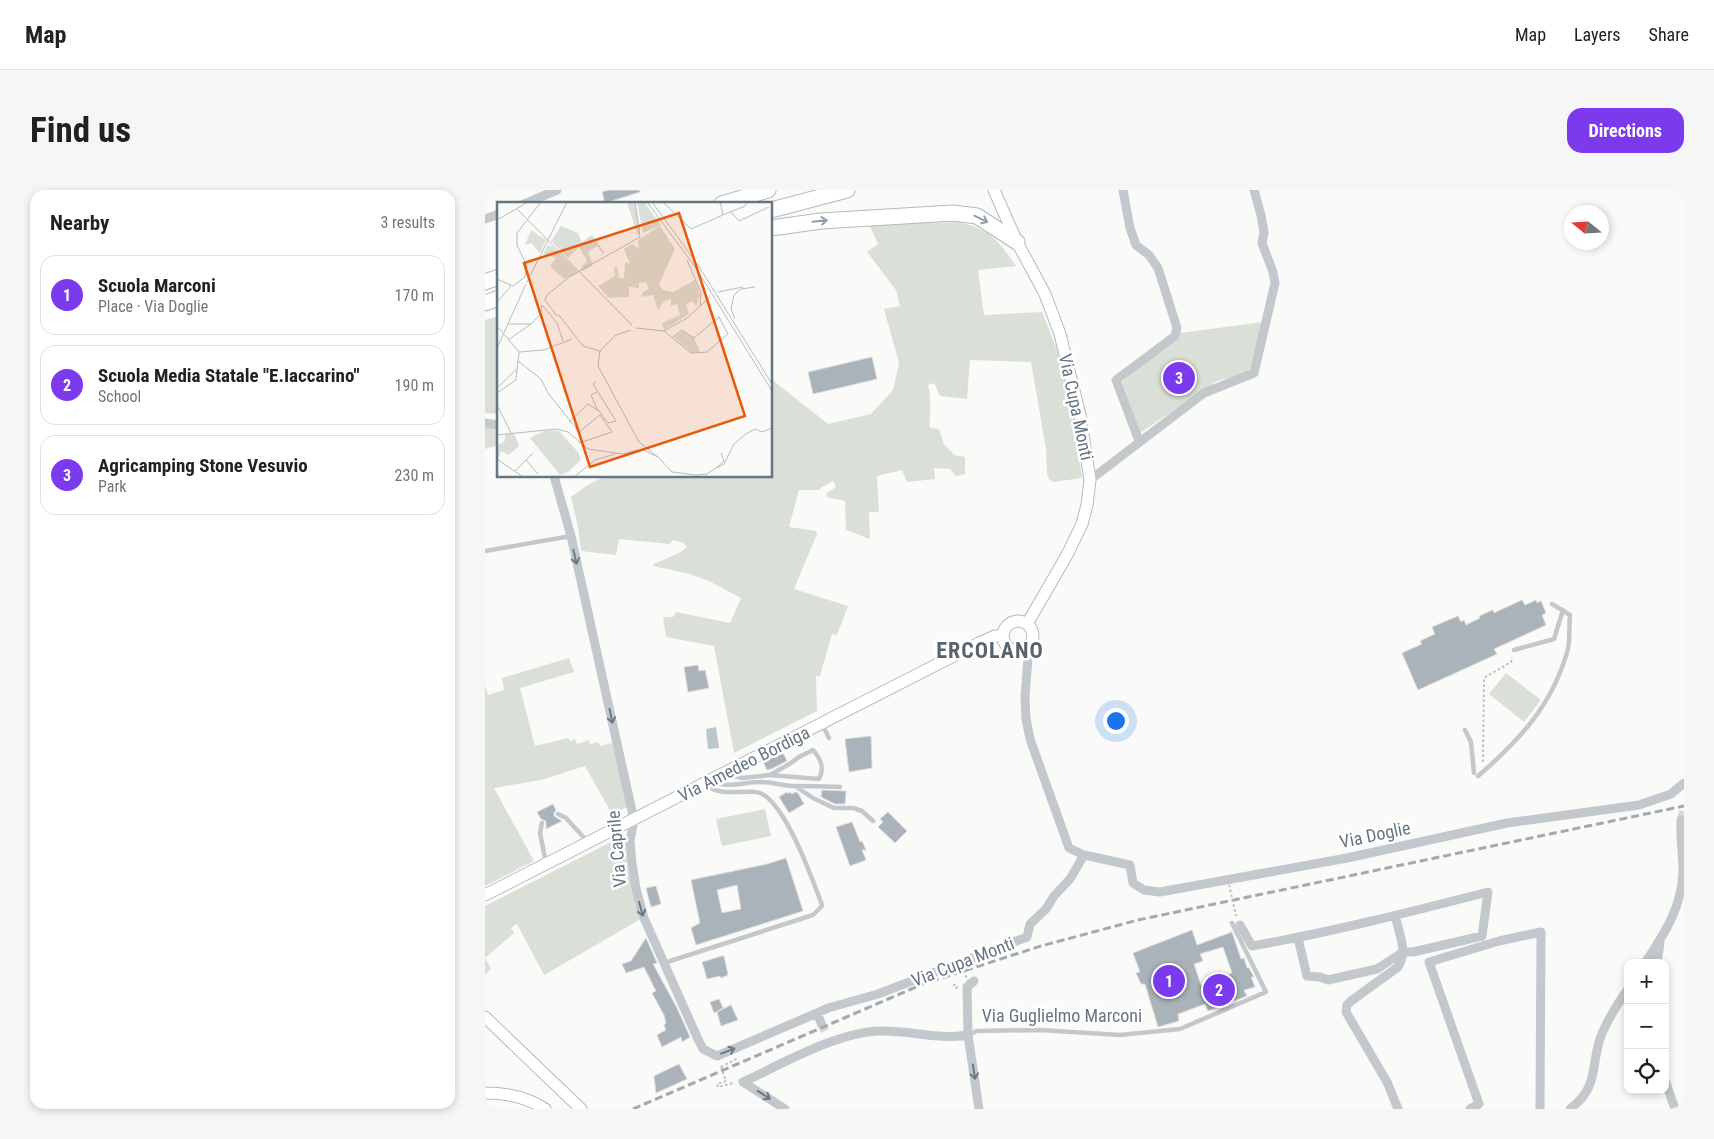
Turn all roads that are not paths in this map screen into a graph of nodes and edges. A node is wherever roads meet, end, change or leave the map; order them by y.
1 (557, 190) edge
2 (768, 190) edge
3 (847, 190) edge
4 (995, 190) edge
5 (1123, 190) edge
6 (1254, 190) edge
7 (528, 202) edge
8 (729, 202) edge
9 (773, 209) edge
10 (497, 215) edge
11 (485, 220) edge
12 (773, 228) edge
13 (1017, 242) junction
14 (497, 278) edge
15 (485, 282) edge
16 (497, 299) edge
17 (485, 303) edge
18 (1139, 441) junction
19 (555, 478) edge
20 (1090, 480) junction
21 (571, 536) junction
22 (485, 551) edge
23 (1553, 604) dead end
24 (1563, 610) junction
25 (1027, 624) junction
26 (1003, 636) junction
27 (1026, 648) junction
28 (1514, 650) dead end
29 (822, 724) junction
30 (1465, 730) dead end
31 (829, 738) dead end
32 (730, 771) junction
33 (769, 775) junction
34 (708, 782) junction
35 (1684, 783) edge
36 (795, 786) junction
37 (840, 787) dead end
38 (558, 814) dead end
39 (634, 820) junction
40 (1681, 820) dead end
41 (873, 821) dead end
42 (542, 823) dead end
43 (589, 843) junction
44 (1084, 855) junction
45 (547, 864) junction
46 (485, 895) edge
47 (1395, 916) junction
48 (1236, 921) joint
49 (1298, 938) junction
50 (1661, 939) junction
51 (1403, 952) junction
52 (1648, 959) edge
53 (1658, 959) edge
54 (664, 963) junction
55 (971, 981) road end
56 (1624, 998) edge
57 (817, 1013) junction
58 (485, 1018) edge
59 (821, 1023) tunnel mouth
60 (968, 1035) junction
61 (1669, 1092) edge
62 (485, 1093) edge
63 (545, 1109) edge
64 (581, 1109) edge
65 (785, 1109) edge
66 (979, 1109) edge
67 (1398, 1109) edge
68 (1470, 1109) edge
69 (1539, 1109) edge
70 (1570, 1109) edge
71 (1675, 1109) edge

1 - 7 street
2 - 8 highway
3 - 9 highway
4 - 13 street, Via Cupa Monti
5 - 18 street
6 - 18 street
10 - 11 street
12 -> 13 highway
13 - 20 street, Via Cupa Monti
14 - 15 highway
16 - 17 highway
18 - 20 street
19 - 21 street, Via Caprile
20 - 25 street, Via Cupa Monti
21 - 22 lane
21 -> 39 street, Via Caprile
23 - 24 lane
24 - 28 lane
24 - 30 lane
25 - 26 street
25 - 27 street
26 - 27 street
26 - 29 street, Via Amedeo Bordiga
27 - 44 street
29 - 31 lane
29 - 32 street, Via Amedeo Bordiga
32 - 33 lane
32 - 34 street, Via Amedeo Bordiga
33 - 33 lane
34 - 36 lane
34 - 39 street, Via Amedeo Bordiga
34 - 54 lane
35 - 44 street, Via Doglie
36 - 37 lane
36 - 41 lane
38 - 43 lane
39 - 43 street, Via Amedeo Bordiga
39 -> 54 street, Via Caprile
40 - 50 street
42 - 45 lane
43 - 45 street, Via Amedeo Bordiga
44 - 57 street, Via Cupa Monti
45 - 46 street, Via Amedeo Bordiga
47 - 49 street
47 - 51 street
47 - 51 street
48 - 49 street
48 - 60 lane, Via Guglielmo Marconi
49 - 51 street
50 - 52 street
50 - 53 street
51 - 67 street
54 -> 57 street, Via Caprile
55 - 60 street
56 - 70 street
57 - 59 street
58 - 64 street
60 -> 65 street
60 -> 66 street, Via Guglielmo Marconi
61 - 71 street
62 - 63 street
68 - 69 street

